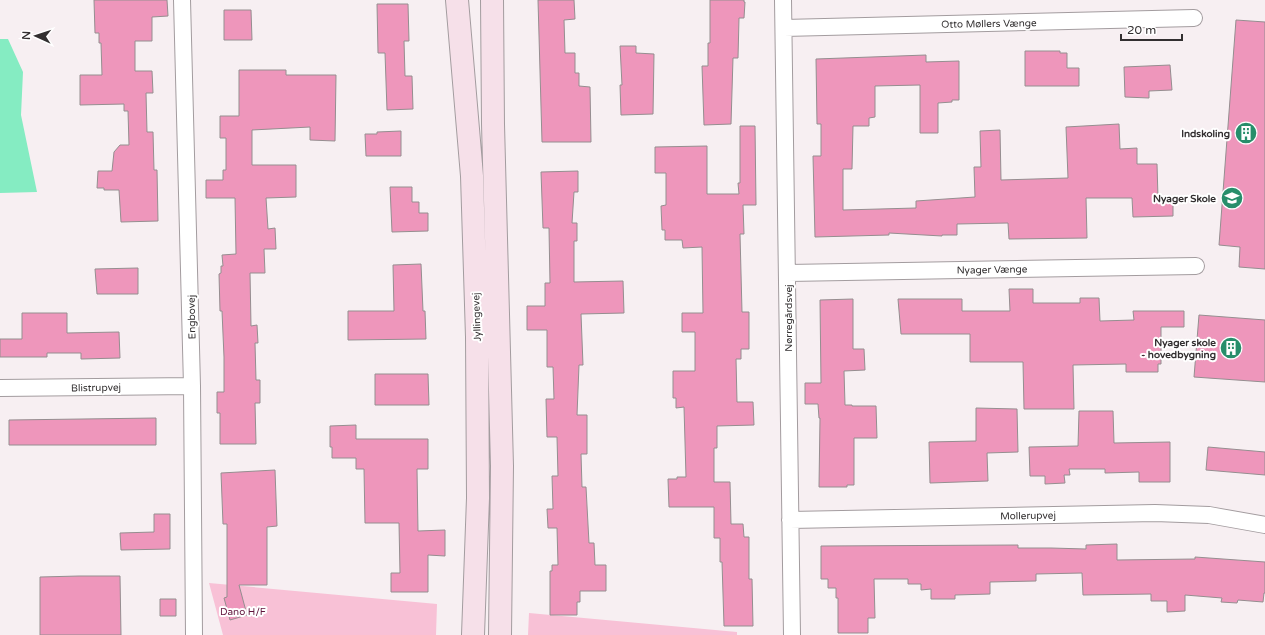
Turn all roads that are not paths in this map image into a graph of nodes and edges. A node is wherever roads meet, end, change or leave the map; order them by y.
1 (182, 0) edge
2 (457, 0) edge
3 (492, 0) edge
4 (783, 0) edge
5 (1194, 18) dead end
6 (784, 28) junction
7 (1196, 266) dead end
8 (788, 273) junction
9 (192, 386) junction
10 (0, 388) edge
11 (790, 520) junction
12 (1265, 526) edge
13 (194, 635) edge
14 (473, 635) edge
15 (500, 635) edge
16 (792, 635) edge

1 - 9 street, Engbovej
2 - 14 street, Jyllingevej
3 - 15 street
4 - 6 street, Nørregårdsvej
5 - 6 street, Otto Møllers Vænge
6 - 8 street, Nørregårdsvej
7 - 8 street, Nyager Vænge
8 - 11 street, Nørregårdsvej
9 - 10 street, Blistrupvej
9 - 13 street, Engbovej
11 - 12 street, Mollerupvej
11 - 16 street, Nørregårdsvej

